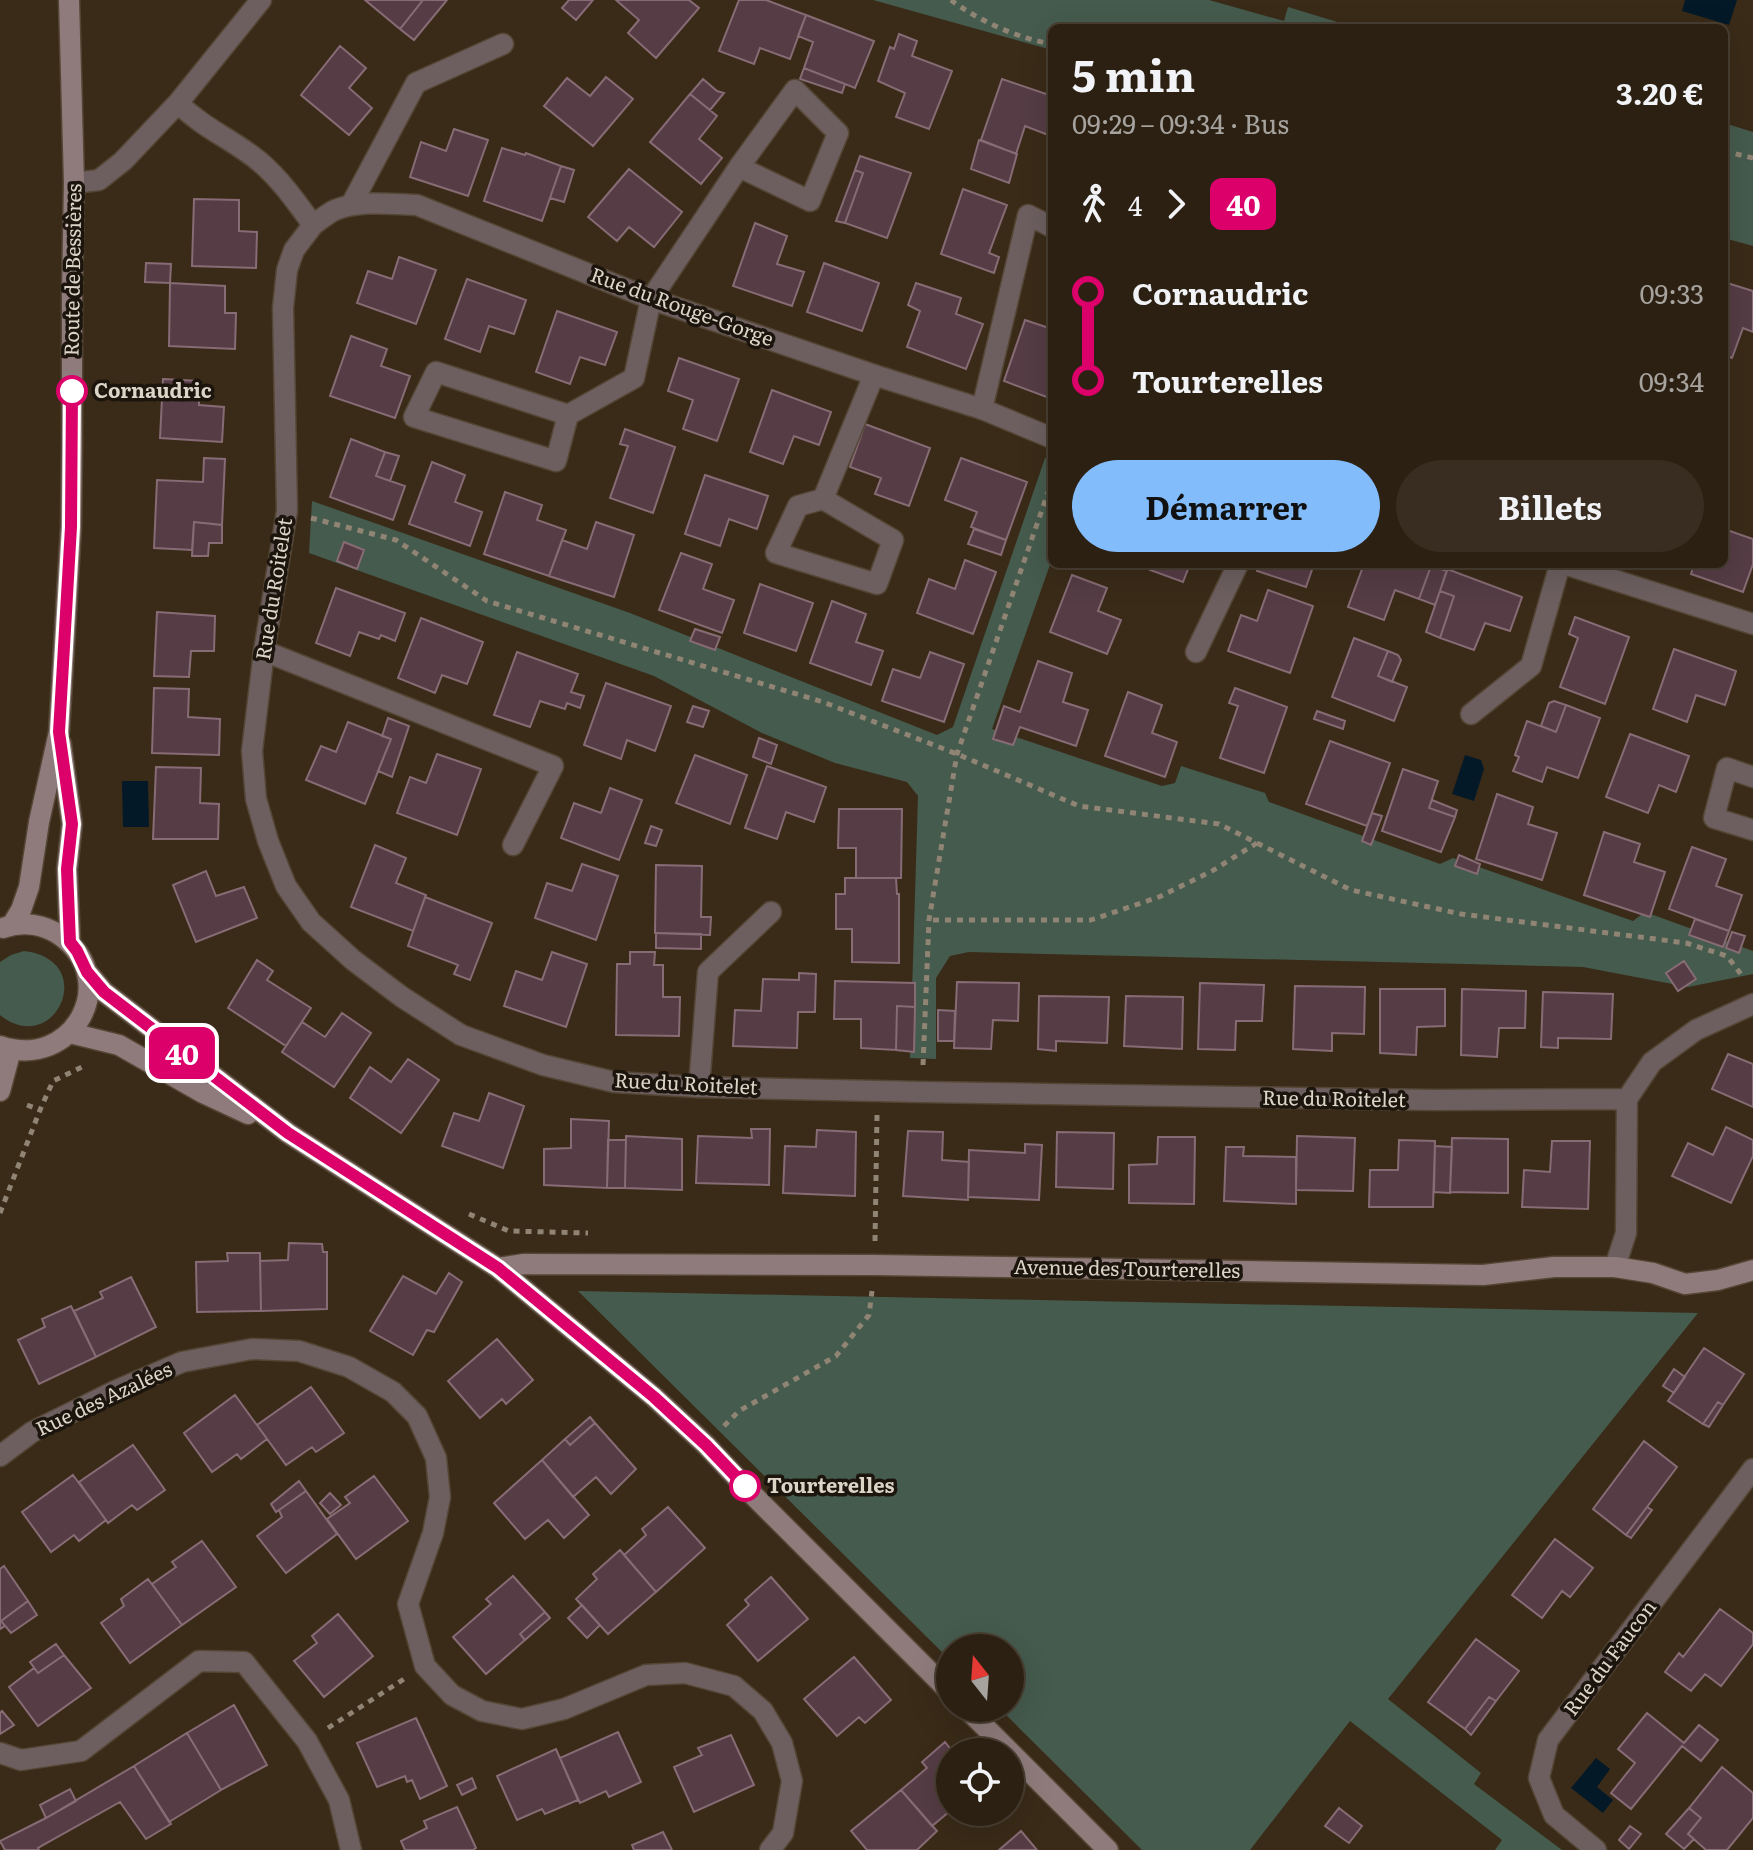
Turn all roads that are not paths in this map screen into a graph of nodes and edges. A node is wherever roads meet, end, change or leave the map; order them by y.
1 (69, 0) edge
2 (261, 0) edge
3 (503, 44) dead end
4 (178, 103) junction
5 (739, 167) junction
6 (74, 183) junction
7 (351, 205) junction
8 (313, 225) junction
9 (1048, 225) edge
10 (651, 299) junction
11 (874, 375) junction
12 (982, 409) junction
13 (568, 415) junction
14 (1048, 436) edge
15 (823, 499) junction
16 (1236, 568) edge
17 (1561, 568) edge
18 (1575, 568) edge
19 (1753, 624) edge
20 (264, 651) junction
21 (1196, 652) dead end
22 (1471, 714) dead end
23 (59, 732) junction
24 (1753, 777) edge
25 (1753, 830) edge
26 (513, 845) dead end
27 (771, 912) dead end
28 (6, 927) edge
29 (70, 942) junction
30 (87, 972) junction
31 (1753, 1004) edge
32 (70, 1033) junction
33 (6, 1048) edge
34 (699, 1087) junction
35 (0, 1091) edge
36 (1627, 1099) junction
37 (288, 1133) junction
38 (1615, 1267) junction
39 (498, 1268) junction
40 (1753, 1270) edge
41 (0, 1456) edge
42 (1753, 1469) edge
43 (936, 1678) edge
44 (980, 1722) edge
45 (0, 1753) edge
46 (351, 1850) edge
47 (770, 1850) edge
48 (1108, 1850) edge
49 (1596, 1850) edge

1 - 6 street, Route de Bessières
2 - 4 street
3 - 7 street
4 - 6 street
4 - 8 street
5 - 5 street
5 - 10 street
6 - 23 street, Route de Bessières
7 - 8 street, Rue du Rouge-Gorge
7 - 10 street, Rue du Rouge-Gorge
8 - 20 street, Rue du Roitelet
9 - 12 street
10 - 11 street, Rue du Rouge-Gorge
10 - 13 street
11 - 12 street, Rue du Rouge-Gorge
11 - 15 street
12 - 14 street, Rue du Rouge-Gorge
13 - 13 street
15 - 15 street
16 - 21 street
17 - 22 street
18 - 19 street
20 - 26 street
20 - 34 street, Rue du Roitelet
23 - 28 street, Route de Bessières
23 - 29 street, Route de Bessières
24 - 25 street
27 - 34 street
28 - 29 street
29 - 30 street
30 - 32 street
30 - 37 street
31 - 36 street
32 - 33 street
32 - 37 street
33 - 35 street
34 - 36 street, Rue du Roitelet
36 - 38 street
37 - 39 street
38 - 39 street, Avenue des Tourterelles
38 - 40 street, Avenue des Tourterelles
39 - 43 street
41 - 47 street, Rue des Azalées
42 - 49 street, Rue du Faucon
44 - 48 street
45 - 46 street

